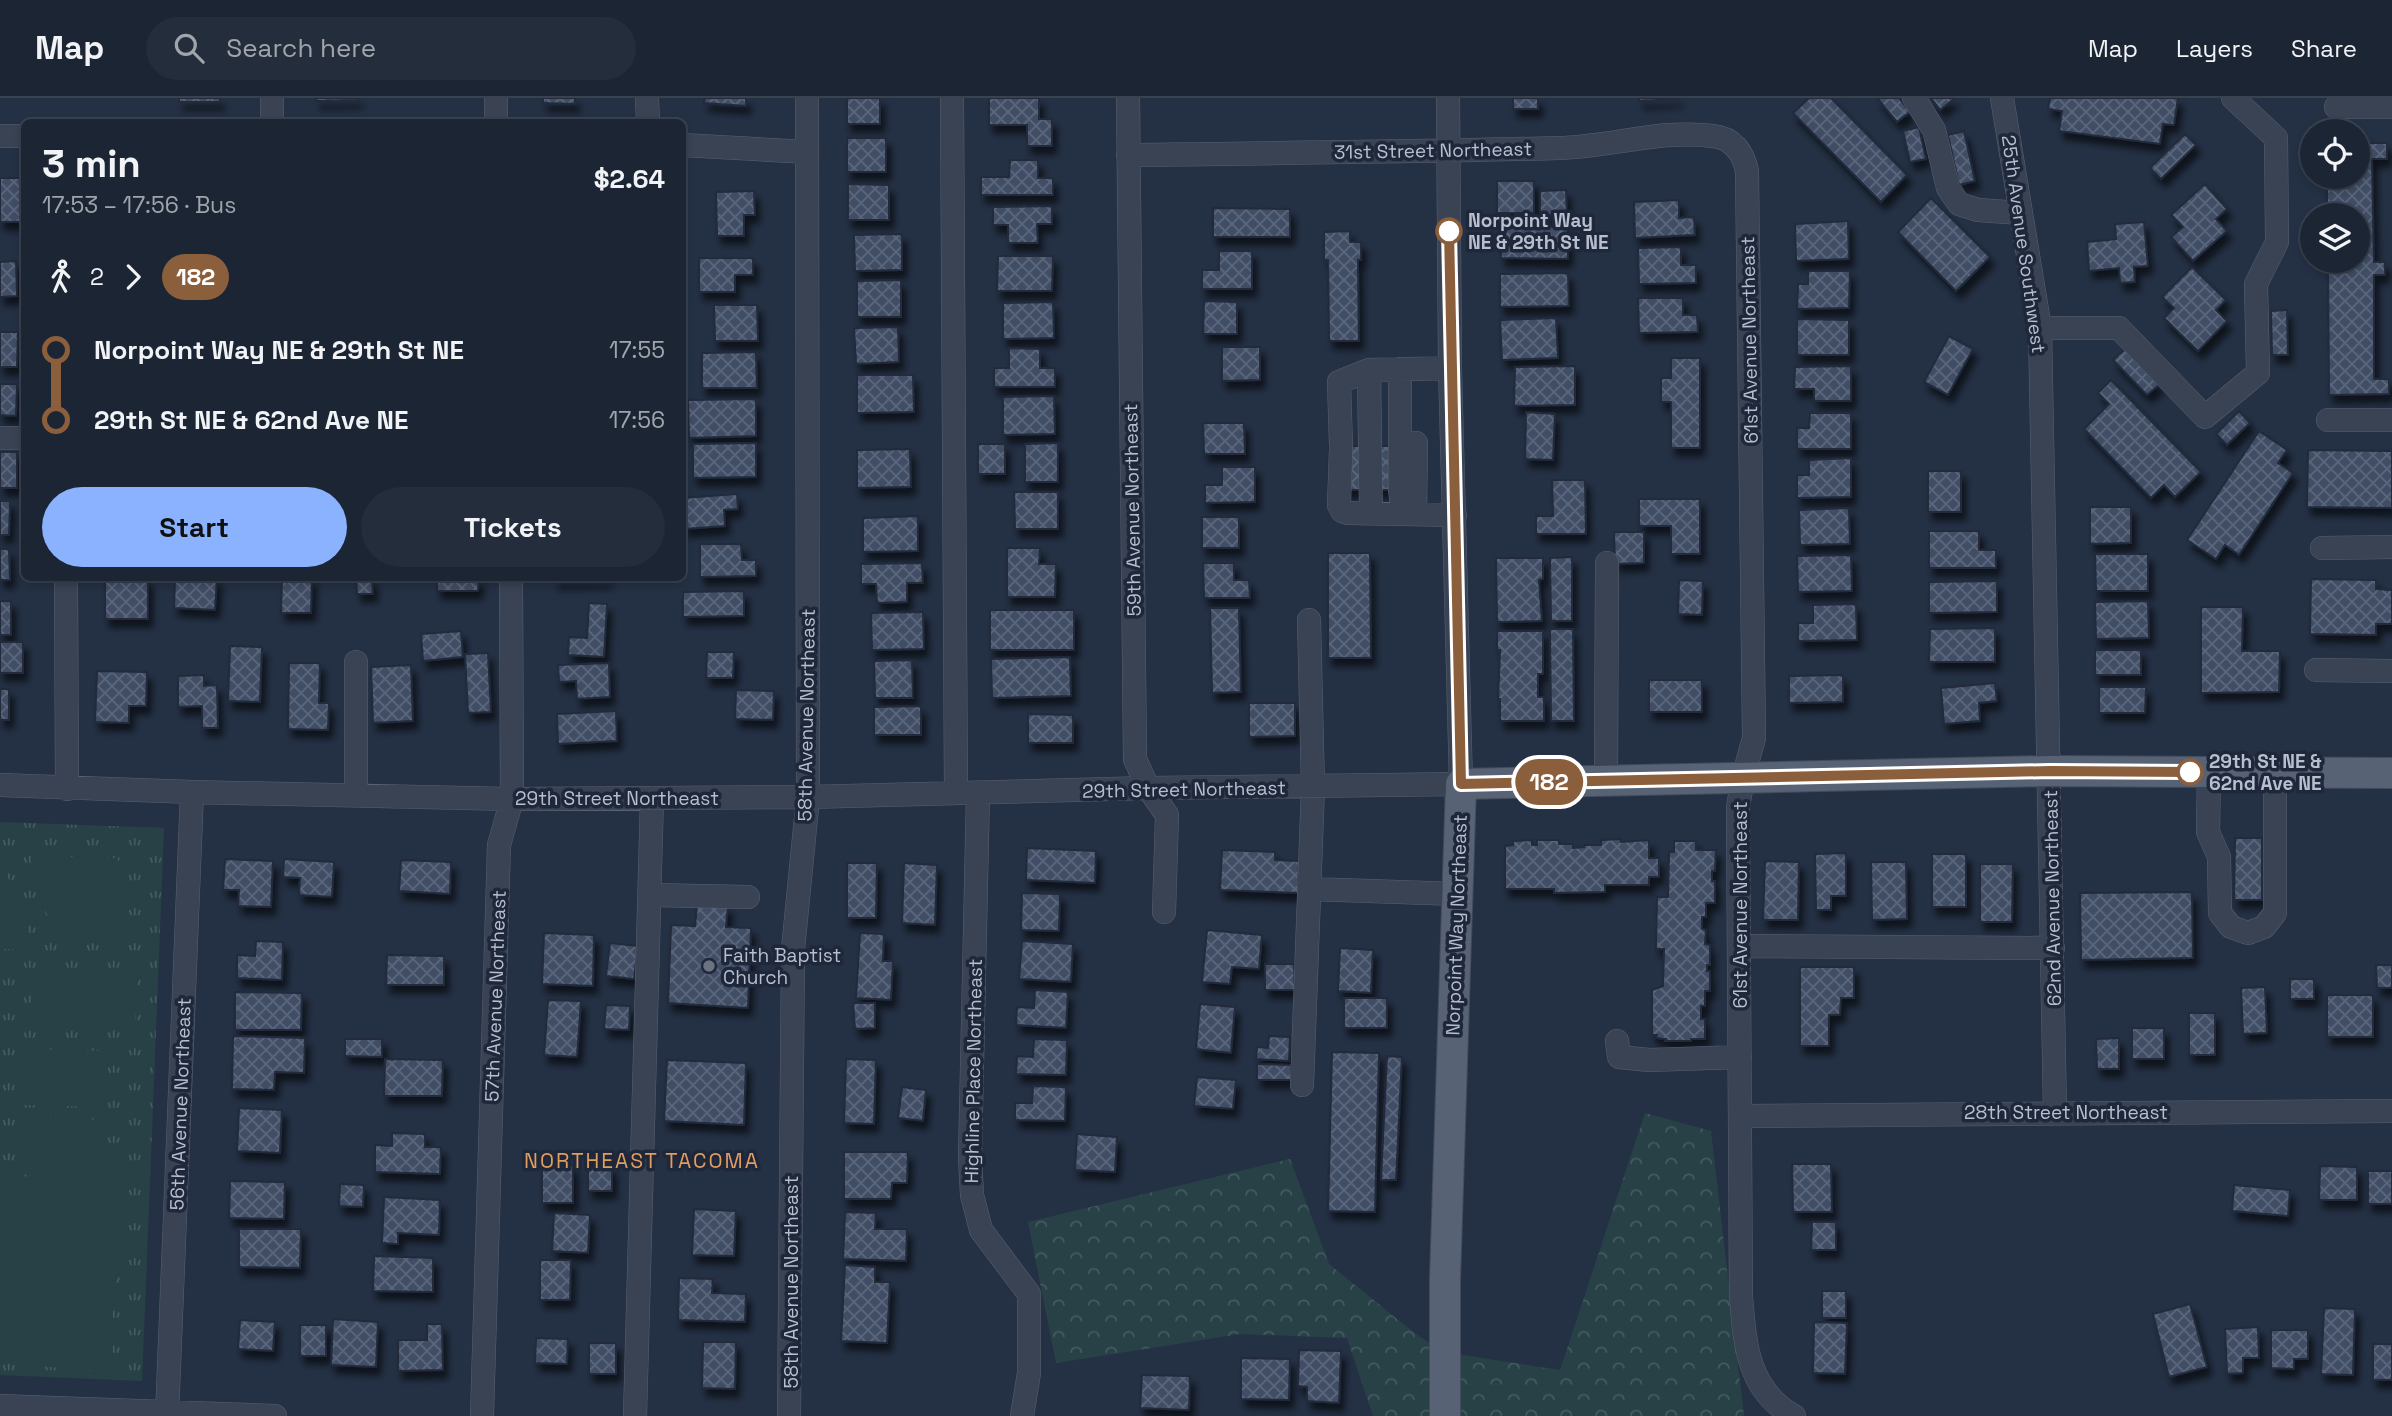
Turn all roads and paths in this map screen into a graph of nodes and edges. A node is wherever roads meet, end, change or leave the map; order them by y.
1 (272, 98) edge
2 (496, 98) edge
3 (647, 98) edge
4 (807, 98) edge
5 (952, 98) edge
6 (1128, 98) edge
7 (1448, 98) edge
8 (1914, 98) edge
9 (2002, 98) edge
10 (2233, 98) edge
11 (2336, 107) dead end
12 (2392, 107) edge
13 (272, 119) edge
14 (496, 119) edge
15 (648, 119) edge
16 (0, 136) edge
17 (21, 136) edge
18 (1734, 144) joint
19 (686, 145) edge
20 (1448, 149) junction
21 (807, 152) junction
22 (1128, 155) junction
23 (2021, 214) junction
24 (2040, 328) junction
25 (1450, 368) junction
26 (1408, 369) junction
27 (1369, 370) junction
28 (2328, 420) dead end
29 (2392, 420) edge
30 (2043, 432) joint
31 (21, 438) edge
32 (0, 439) edge
33 (1370, 513) junction
34 (1409, 514) junction
35 (1455, 515) junction
36 (2392, 547) edge
37 (2322, 548) dead end
38 (1606, 563) dead end
39 (66, 581) edge
40 (512, 581) edge
41 (1309, 620) dead end
42 (356, 662) dead end
43 (2316, 670) dead end
44 (2392, 671) edge
45 (2050, 771) junction
46 (2209, 772) junction
47 (2275, 773) junction
48 (2380, 773) edge
49 (1743, 778) junction
50 (1606, 780) junction
51 (1461, 784) junction
52 (0, 785) edge
53 (1313, 787) junction
54 (1148, 788) junction
55 (67, 789) junction
56 (192, 792) junction
57 (967, 793) junction
58 (356, 795) junction
59 (808, 797) junction
60 (652, 798) junction
61 (512, 799) junction
62 (1310, 889) junction
63 (1457, 894) junction
64 (650, 895) junction
65 (748, 897) dead end
66 (1164, 912) dead end
67 (1740, 947) junction
68 (2053, 948) junction
69 (1617, 1041) dead end
70 (1740, 1058) junction
71 (1302, 1085) dead end
72 (2392, 1111) edge
73 (2055, 1112) junction
74 (1740, 1116) junction
75 (7, 1409) edge
76 (1787, 1412) edge
77 (167, 1414) edge
78 (275, 1416) edge
79 (482, 1416) edge
80 (635, 1416) edge
81 (789, 1416) edge
82 (1022, 1416) edge
83 (1445, 1416) edge

1 - 13 street
2 - 14 street
3 - 15 street
4 - 21 street, 58th Avenue Northeast
5 - 57 street, Highline Place Northeast
6 - 22 street, 59th Avenue Northeast
7 - 20 street, Norpoint Way Northeast
8 - 23 street
9 - 23 street, 25th Avenue Southwest
10 - 24 street
11 - 12 street
16 - 17 street
18 - 20 street, 31st Street Northeast
18 - 49 street, 61st Avenue Northeast
19 - 21 street
20 - 22 street, 31st Street Northeast
20 - 25 street, Norpoint Way Northeast
21 - 59 street, 58th Avenue Northeast
22 - 54 street, 59th Avenue Northeast
23 - 24 street, 25th Avenue Southwest
24 - 30 street, 25th Avenue Southwest
25 - 26 street
25 - 35 street, Norpoint Way Northeast
26 - 27 street
26 - 34 street
27 - 33 street
27 - 33 street
28 - 29 street
30 - 45 street, 62nd Avenue Northeast
31 - 32 street
33 - 34 street
34 - 35 street
35 - 51 street, Norpoint Way Northeast
36 - 37 street
38 - 50 street
39 - 55 street
40 - 61 street, 57th Avenue Northeast
41 - 53 street
42 - 58 street
43 - 44 street
45 - 46 main road, 29th Street Northeast
45 - 49 main road, 29th Street Northeast
45 - 68 street, 62nd Avenue Northeast
46 - 47 main road, 29th Street Northeast
46 - 47 street
47 - 48 main road, 29th Street Northeast
49 - 50 main road, 29th Street Northeast
49 - 67 street, 61st Avenue Northeast
50 - 51 main road, 29th Street Northeast
51 - 53 street, 29th Street Northeast
51 - 63 main road, Norpoint Way Northeast
52 - 55 street, 29th Street Northeast
53 - 54 street, 29th Street Northeast
53 - 62 street
54 - 57 street, 29th Street Northeast
54 - 66 street, 59th Avenue Northeast
55 - 56 street, 29th Street Northeast
56 - 58 street, 29th Street Northeast
56 - 77 street, 56th Avenue Northeast
57 - 59 street, 29th Street Northeast
57 - 82 street, Highline Place Northeast
58 - 61 street, 29th Street Northeast
59 - 60 street, 29th Street Northeast
59 - 81 street, 58th Avenue Northeast
60 - 61 street, 29th Street Northeast
60 - 64 street
61 - 79 street, 57th Avenue Northeast
62 - 63 street
62 - 71 street
63 - 83 main road, Norpoint Way Northeast
64 - 65 street
64 - 80 street
67 - 68 street
67 - 70 street, 61st Avenue Northeast
68 - 73 street, 62nd Avenue Northeast
69 - 70 street
70 - 74 street, 61st Avenue Northeast
72 - 73 street, 28th Street Northeast
73 - 74 street, 28th Street Northeast
74 - 76 street, 61st Avenue Northeast
75 - 77 street
77 - 78 street

